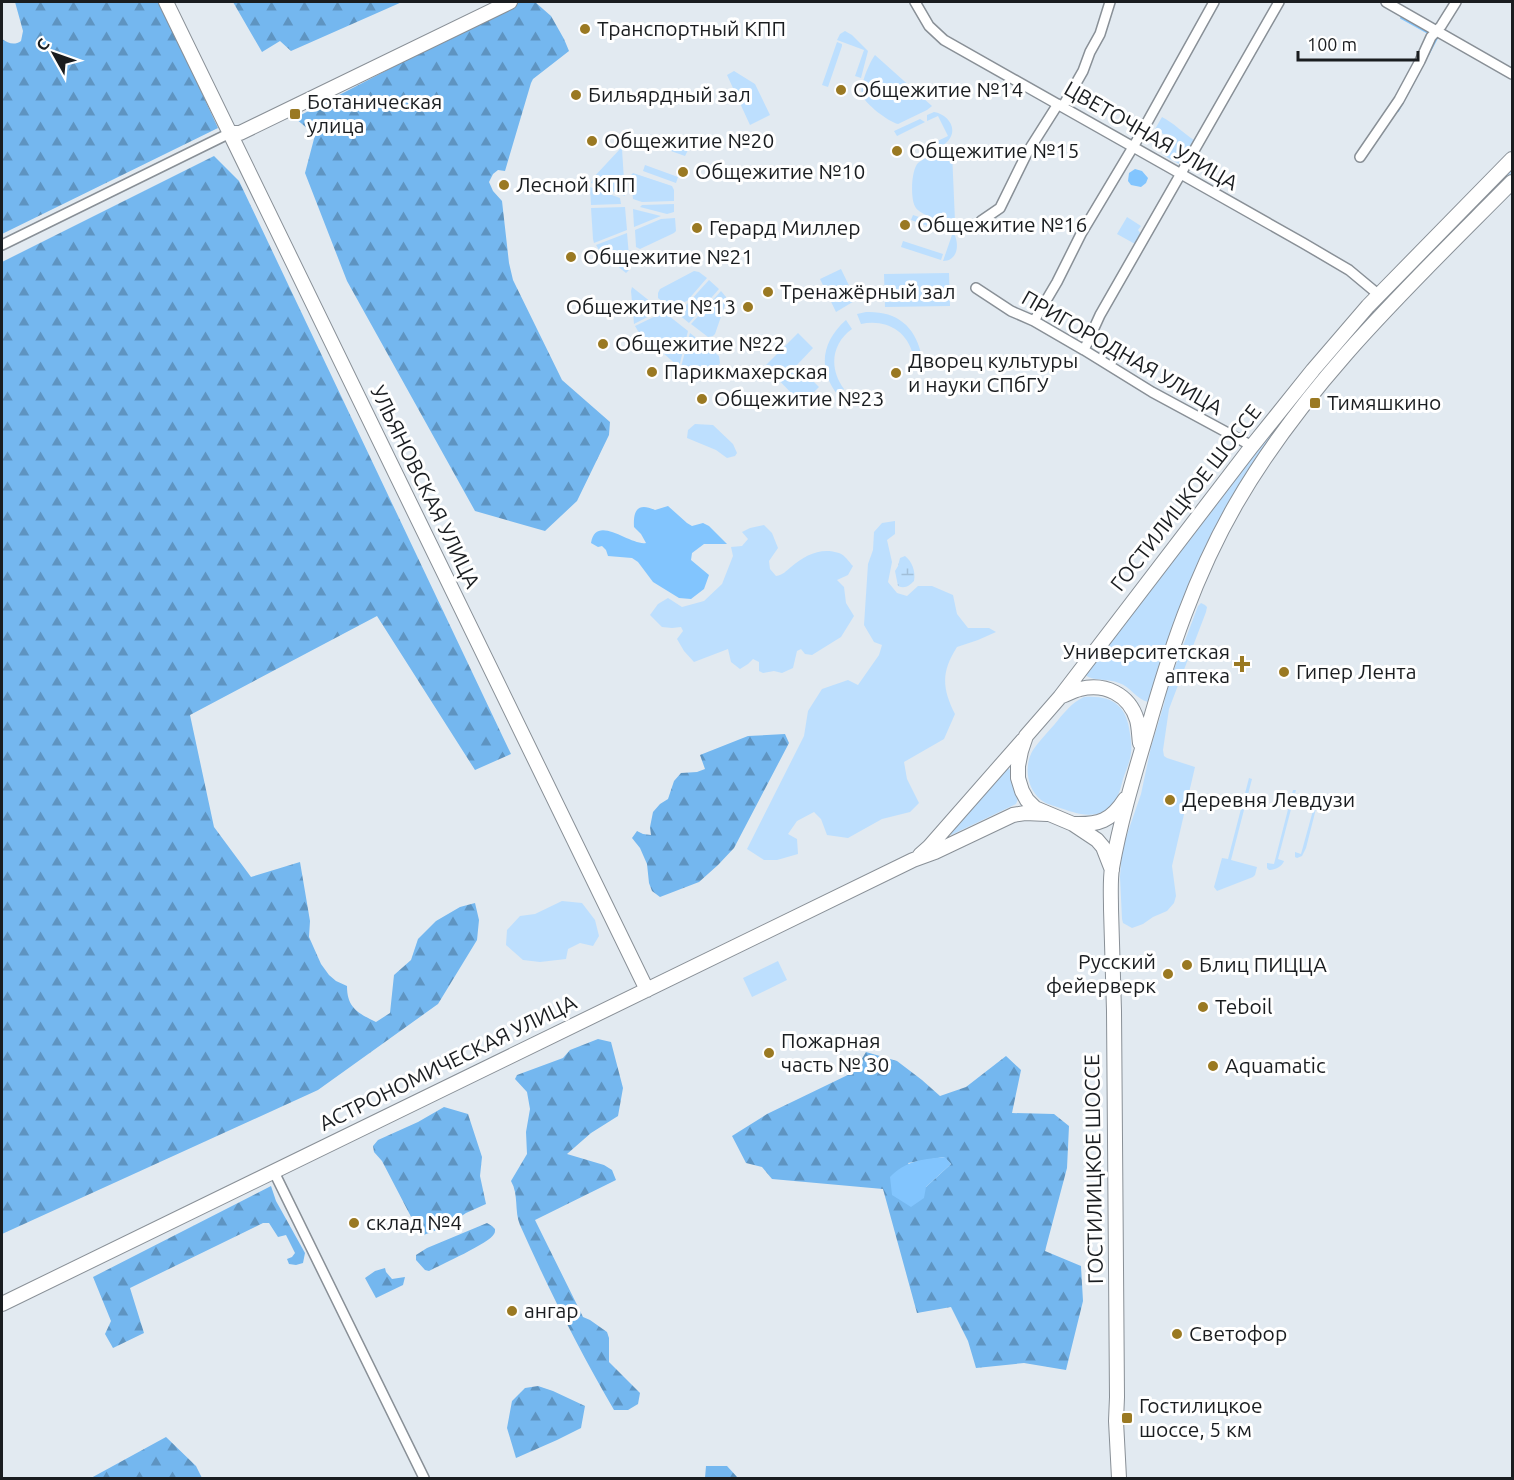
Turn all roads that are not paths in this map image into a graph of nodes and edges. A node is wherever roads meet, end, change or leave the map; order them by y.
1 (166, 2) edge
2 (176, 2) edge
3 (490, 2) edge
4 (510, 2) edge
5 (915, 2) edge
6 (1110, 2) edge
7 (1214, 2) edge
8 (1279, 2) edge
9 (1386, 2) edge
10 (1456, 2) edge
11 (1437, 31) junction
12 (1512, 74) edge
13 (1061, 105) junction
14 (236, 131) junction
15 (1132, 147) junction
16 (1360, 157) dead end
17 (1512, 159) edge
18 (1180, 174) junction
19 (1512, 182) edge
20 (981, 221) dead end
21 (2, 246) edge
22 (976, 288) dead end
23 (1379, 295) junction
24 (1390, 306) junction
25 (1034, 321) junction
26 (1084, 350) junction
27 (1252, 446) junction
28 (1060, 697) junction
29 (1026, 736) junction
30 (1141, 752) junction
31 (1131, 789) junction
32 (1047, 814) junction
33 (1073, 824) junction
34 (913, 860) junction
35 (1112, 870) junction
36 (651, 988) junction
37 (274, 1172) junction
38 (2, 1304) edge
39 (1117, 1475) edge
40 (424, 1479) edge

1 - 14 main road, УЛЬЯНОВСКАЯ УЛИЦА
2 - 14 main road, УЛЬЯНОВСКАЯ УЛИЦА
3 - 14 main road
4 - 14 main road
5 - 13 street, ЦВЕТОЧНАЯ УЛИЦА
6 - 13 street
7 - 15 street
8 - 18 street
9 - 11 street
10 - 11 street
11 - 12 street
11 - 16 street
13 - 15 street, ЦВЕТОЧНАЯ УЛИЦА
13 - 20 street
14 - 21 street
14 - 36 main road, УЛЬЯНОВСКАЯ УЛИЦА
15 - 18 street, ЦВЕТОЧНАЯ УЛИЦА
15 - 25 street
17 - 23 main road, ГОСТИЛИЦКОЕ ШОССЕ
18 - 23 street, ЦВЕТОЧНАЯ УЛИЦА
18 - 26 street
19 - 24 main road, ГОСТИЛИЦКОЕ ШОССЕ
22 - 25 street, ПРИГОРОДНАЯ УЛИЦА
23 - 24 main road
23 - 27 main road, ГОСТИЛИЦКОЕ ШОССЕ
24 - 30 main road, ГОСТИЛИЦКОЕ ШОССЕ
25 - 26 street, ПРИГОРОДНАЯ УЛИЦА
26 - 27 street, ПРИГОРОДНАЯ УЛИЦА
27 - 28 main road, ГОСТИЛИЦКОЕ ШОССЕ
28 - 29 main road, ГОСТИЛИЦКОЕ ШОССЕ
28 - 30 main road
29 - 32 main road, ГОСТИЛИЦКОЕ ШОССЕ
29 - 34 main road, АСТРОНОМИЧЕСКАЯ УЛИЦА
30 - 31 main road, ГОСТИЛИЦКОЕ ШОССЕ
31 - 33 main road
31 - 35 main road, ГОСТИЛИЦКОЕ ШОССЕ
32 - 33 main road, ГОСТИЛИЦКОЕ ШОССЕ
32 - 34 main road, АСТРОНОМИЧЕСКАЯ УЛИЦА
33 - 35 main road, ГОСТИЛИЦКОЕ ШОССЕ
34 - 36 main road, АСТРОНОМИЧЕСКАЯ УЛИЦА
35 - 39 main road, ГОСТИЛИЦКОЕ ШОССЕ
36 - 37 main road, АСТРОНОМИЧЕСКАЯ УЛИЦА
37 - 38 main road, АСТРОНОМИЧЕСКАЯ УЛИЦА
37 - 40 street

